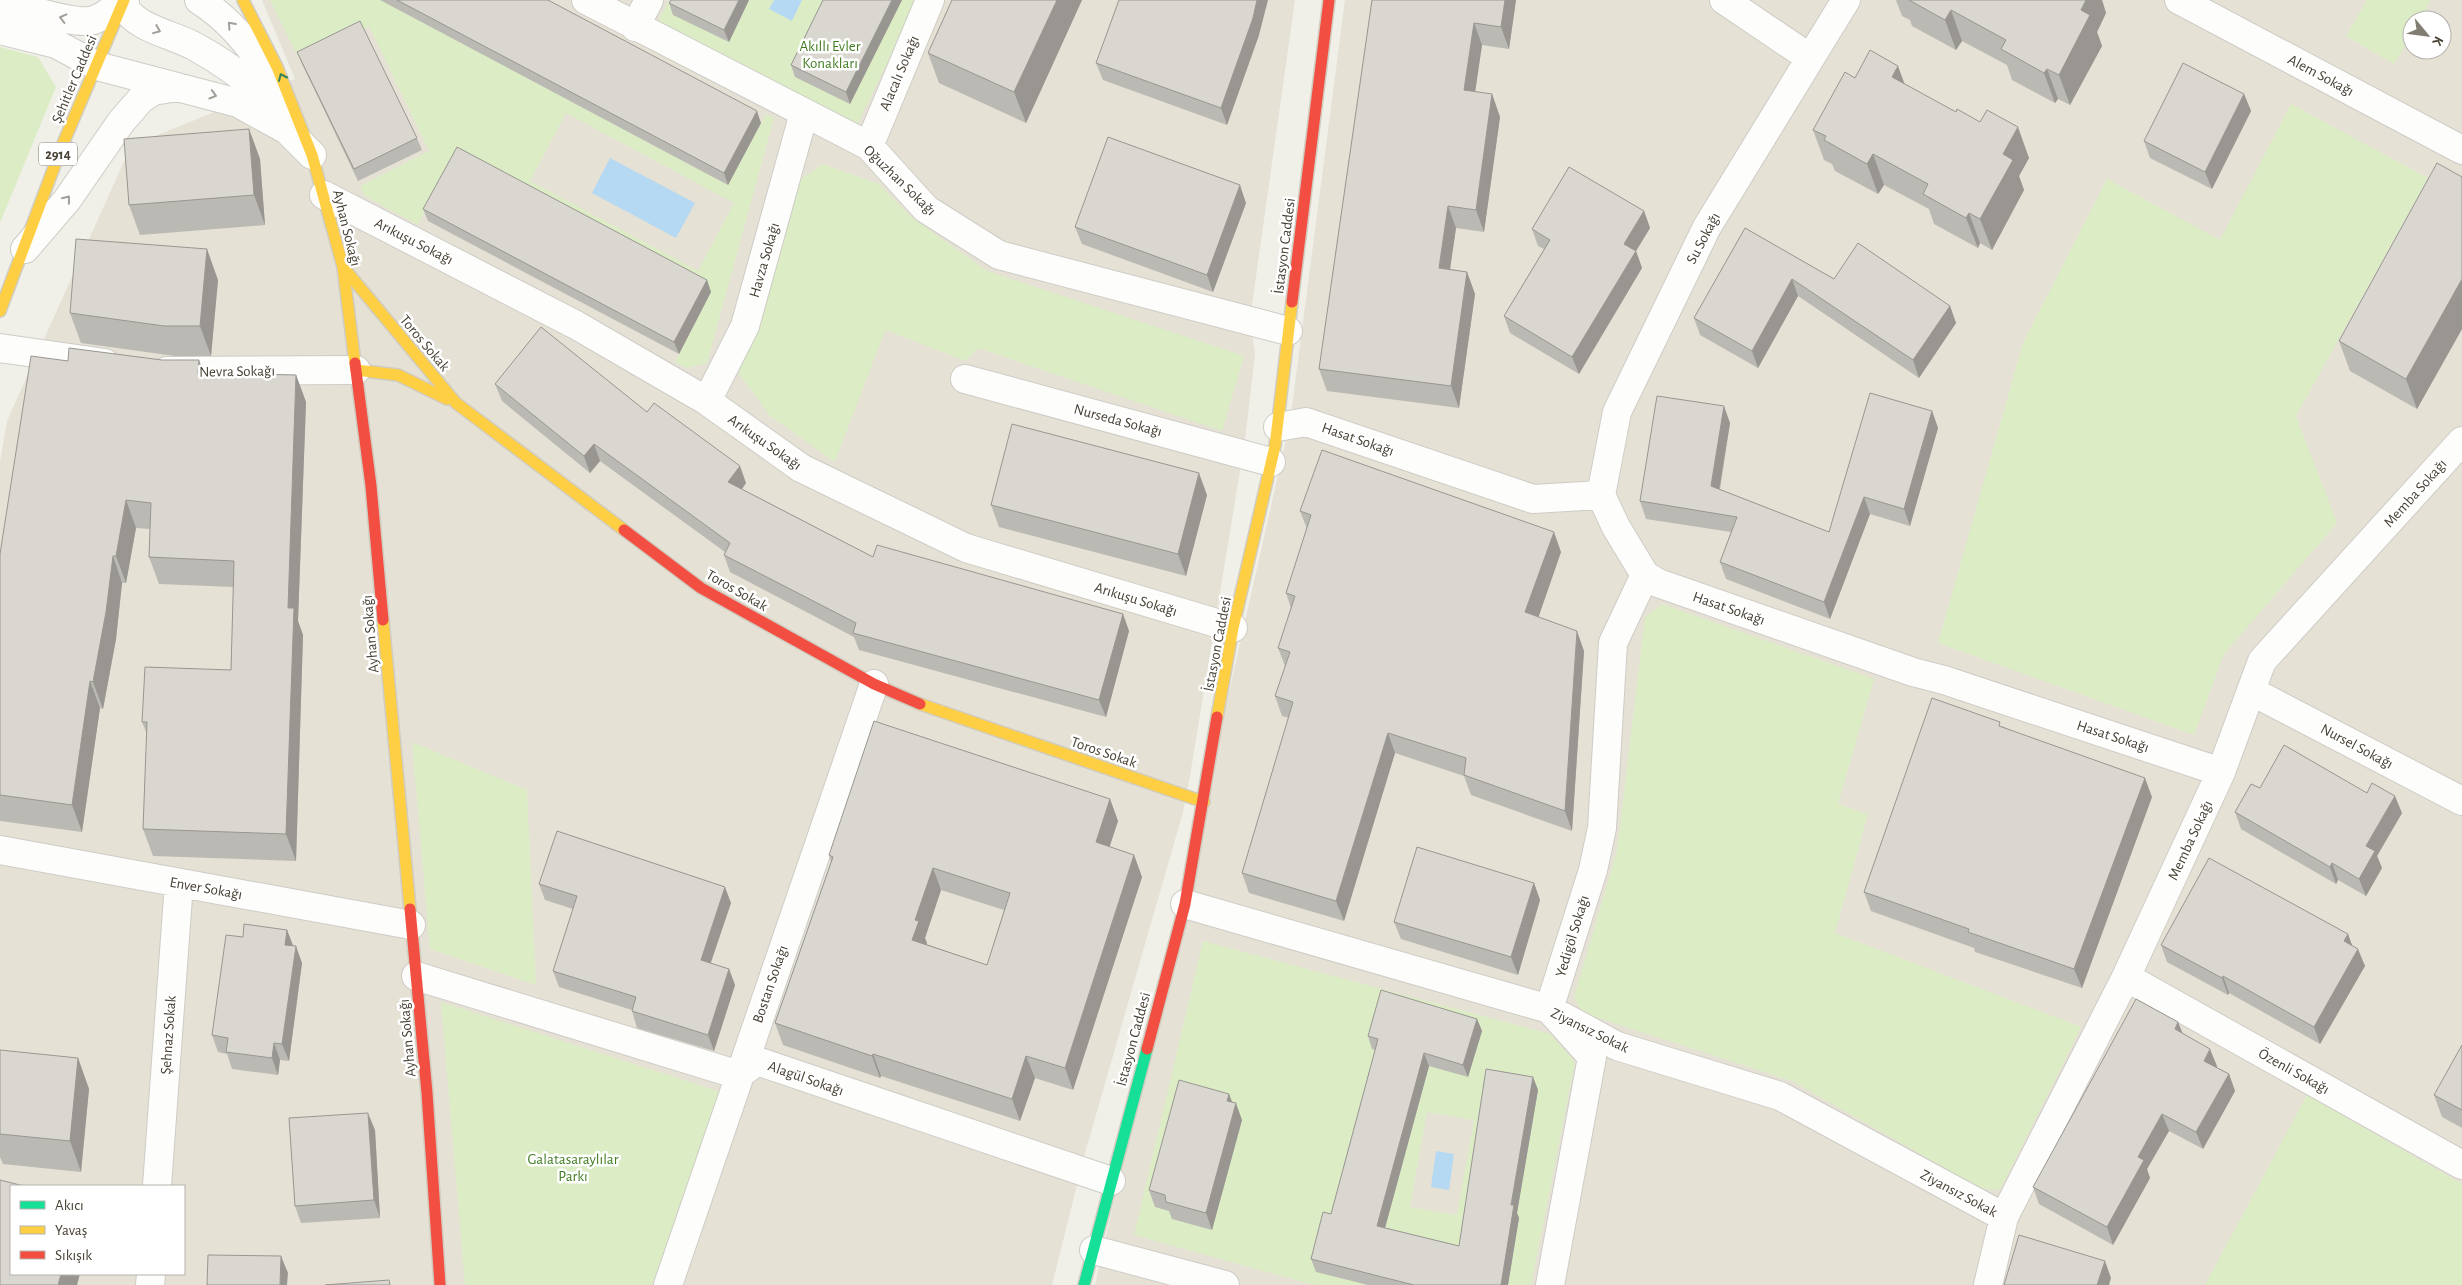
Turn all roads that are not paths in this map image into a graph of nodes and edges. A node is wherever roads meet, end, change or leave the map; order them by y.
1 (124, 0) edge
2 (199, 0) edge
3 (243, 0) edge
4 (586, 0) edge
5 (649, 0) edge
6 (930, 0) edge
7 (1329, 0) edge
8 (1724, 0) edge
9 (1846, 0) edge
10 (2179, 0) edge
11 (0, 2) edge
12 (635, 27) junction
13 (0, 30) edge
14 (1810, 58) junction
15 (98, 66) junction
16 (184, 87) junction
17 (804, 114) junction
18 (869, 146) junction
19 (2462, 150) edge
20 (312, 155) junction
21 (324, 195) junction
22 (16, 265) junction
23 (343, 268) junction
24 (0, 311) edge
25 (1288, 331) junction
26 (0, 348) edge
27 (356, 370) junction
28 (965, 379) dead end
29 (707, 401) junction
30 (456, 403) junction
31 (1278, 426) junction
32 (2462, 441) edge
33 (1271, 462) junction
34 (1601, 495) junction
35 (1645, 575) junction
36 (1233, 628) junction
37 (874, 684) junction
38 (2251, 691) junction
39 (2221, 772) junction
40 (2462, 801) edge
41 (1204, 802) junction
42 (0, 850) edge
43 (179, 883) junction
44 (1184, 904) junction
45 (412, 925) junction
46 (416, 976) junction
47 (2126, 977) junction
48 (1549, 1009) junction
49 (739, 1075) junction
50 (2462, 1165) edge
51 (1111, 1181) junction
52 (157, 1185) edge
53 (2004, 1217) junction
54 (1094, 1250) junction
55 (440, 1285) edge
56 (668, 1285) edge
57 (1084, 1285) edge
58 (1225, 1285) edge
59 (1550, 1285) edge
60 (1988, 1285) edge

1 -> 11 street
1 - 15 street, Şehitler Caddesi / 2914
1 -> 20 street
20 -> 2 street
20 -> 3 street, Ayhan Sokağı
4 - 12 street, Oğuzhan Sokağı
5 - 12 street
6 - 18 street, Alacalı Sokağı
7 - 25 street, İstasyon Caddesi
8 - 14 street
9 - 14 street, Su Sokağı
10 - 19 street, Alem Sokağı
12 - 17 street, Oğuzhan Sokağı
13 - 15 street
14 - 34 street, Su Sokağı
15 - 16 street
15 - 22 street, Şehitler Caddesi / 2914
16 -> 20 street
22 -> 16 street
17 - 18 street, Oğuzhan Sokağı
17 - 29 street, Havza Sokağı
18 - 25 street, Oğuzhan Sokağı
20 - 21 street, Ayhan Sokağı
21 - 23 street, Ayhan Sokağı
21 - 29 street, Arıkuşu Sokağı
22 - 24 street, Şehitler Caddesi / 2914
23 - 27 street, Ayhan Sokağı
23 - 30 street, Toros Sokak
25 - 31 street, İstasyon Caddesi
26 - 27 street, Nevra Sokağı
27 - 30 street
27 - 45 street, Ayhan Sokağı
28 - 33 street, Nurseda Sokağı
29 - 36 street, Arıkuşu Sokağı
30 - 37 street, Toros Sokak
31 - 33 street, İstasyon Caddesi
31 - 34 street, Hasat Sokağı
32 - 38 street, Memba Sokağı
33 - 36 street, İstasyon Caddesi
34 - 35 street
35 - 39 street, Hasat Sokağı
35 - 48 street, Yedigöl Sokağı
36 - 41 street, İstasyon Caddesi
37 - 41 street, Toros Sokak
37 - 49 street, Bostan Sokağı
38 - 39 street, Memba Sokağı
38 - 40 street, Nursel Sokağı
39 - 47 street, Memba Sokağı
41 - 44 street, İstasyon Caddesi
42 - 43 street, Enver Sokağı
43 - 45 street, Enver Sokağı
43 - 52 street, Şehnaz Sokak
44 - 48 street, Ziyansız Sokak
44 - 51 street, İstasyon Caddesi
45 - 46 street, Ayhan Sokağı
46 - 49 street
46 - 55 street, Ayhan Sokağı
47 - 50 street, Özenli Sokağı
47 - 53 street, Memba Sokağı
48 - 53 street, Ziyansız Sokak
48 - 59 street
49 - 51 street, Alagül Sokağı
49 - 56 street, Bostan Sokağı
51 - 54 street, İstasyon Caddesi
53 - 60 street, Memba Sokağı
54 - 57 street, İstasyon Caddesi
54 - 58 street

